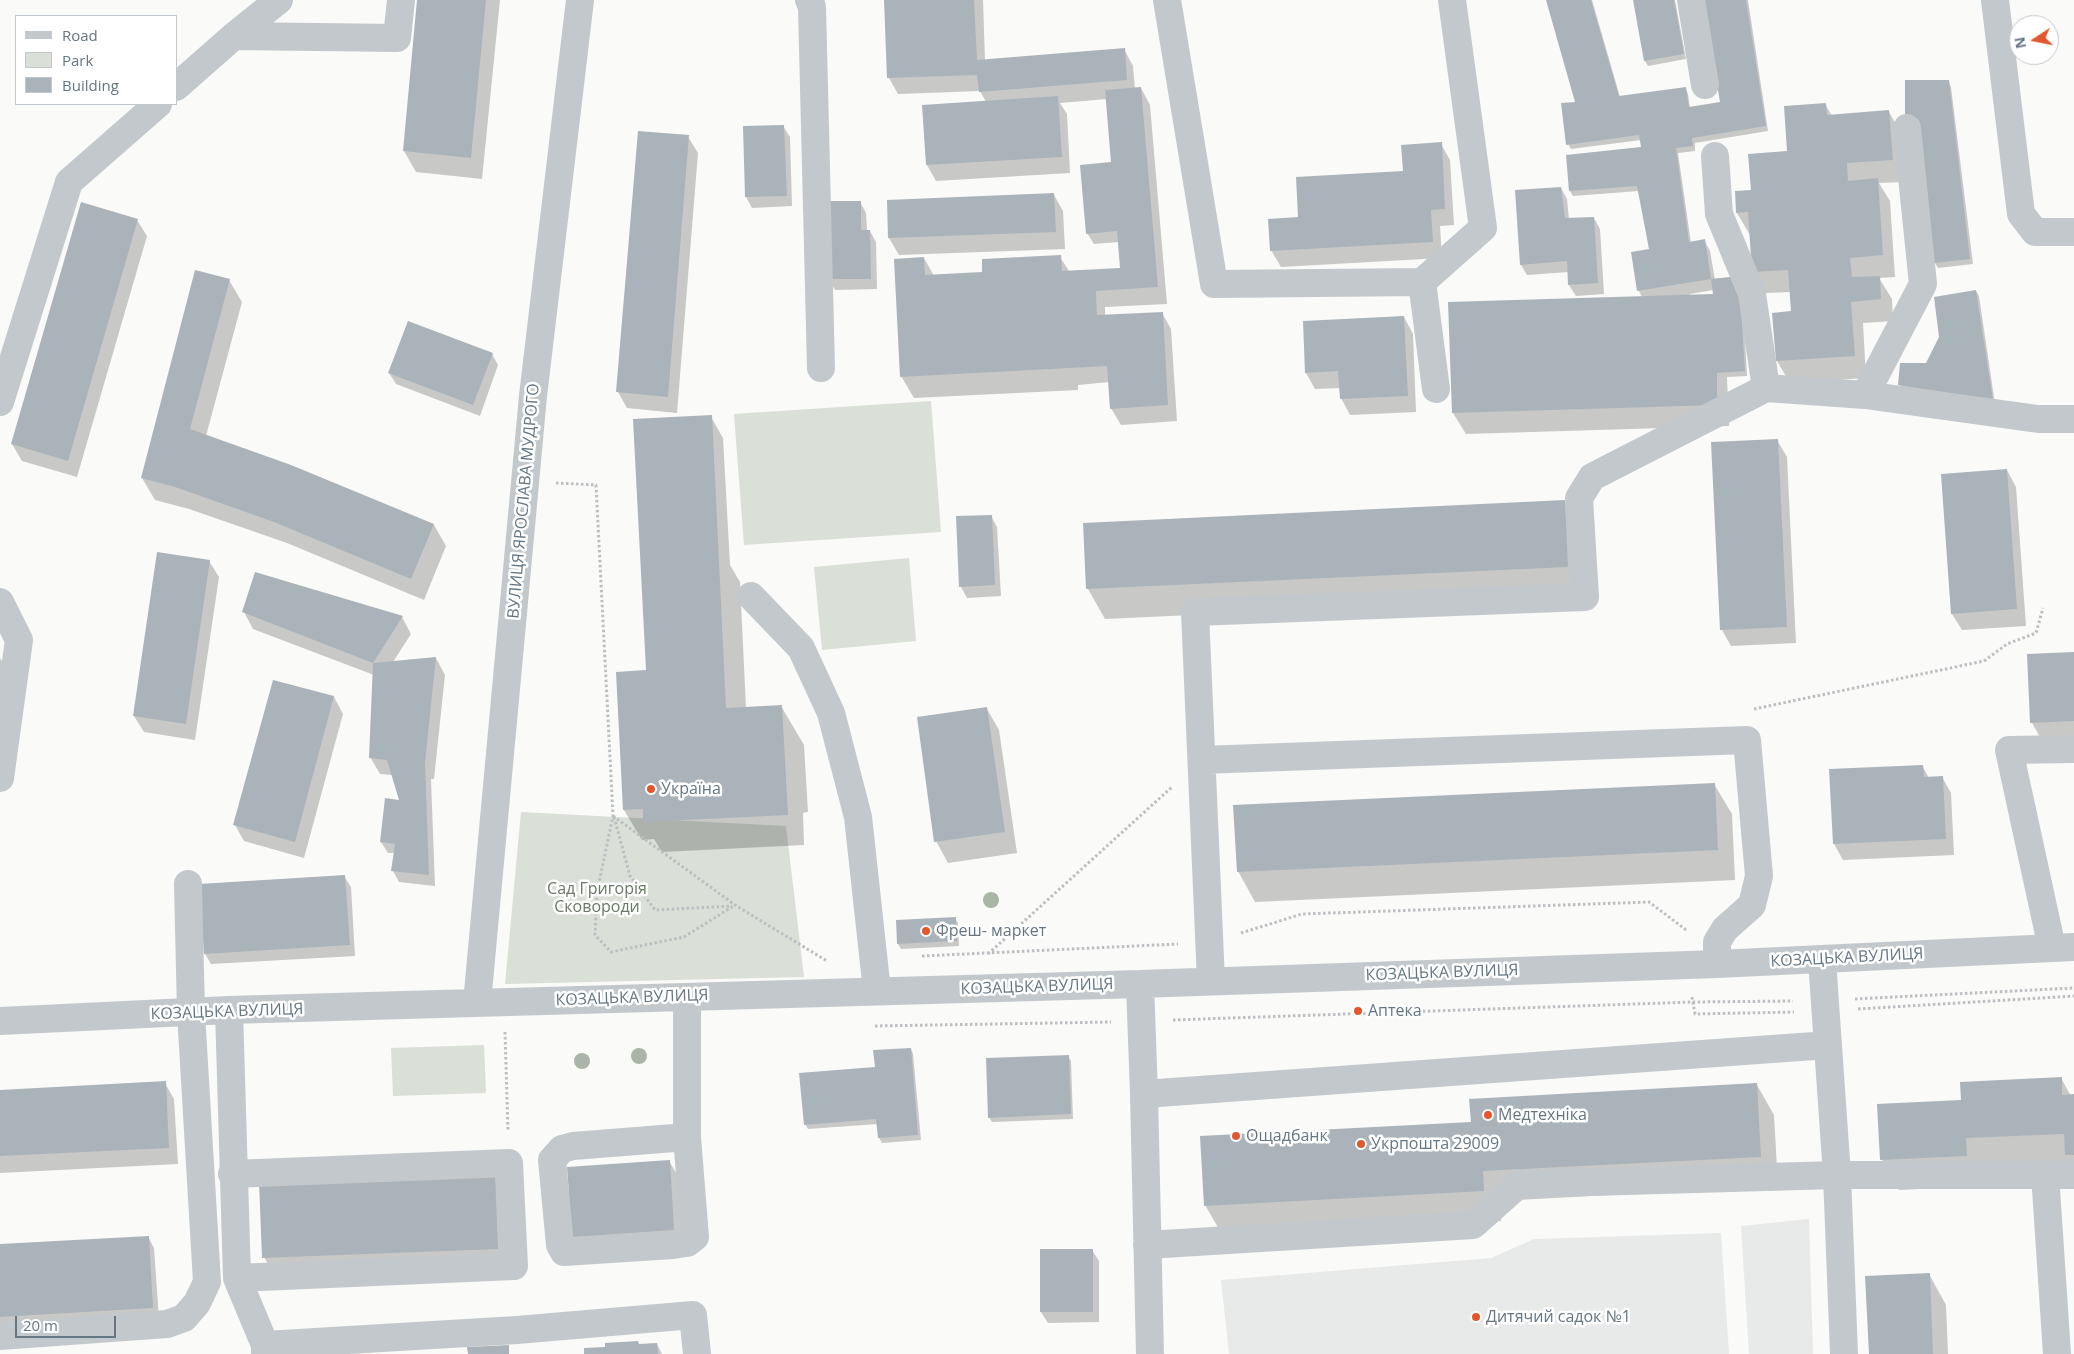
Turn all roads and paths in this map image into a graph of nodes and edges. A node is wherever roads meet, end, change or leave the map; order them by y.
1 (279, 0) edge
2 (401, 0) edge
3 (580, 0) edge
4 (809, 0) edge
5 (1167, 0) edge
6 (1452, 0) edge
7 (1690, 0) edge
8 (1996, 0) edge
9 (234, 36) junction
10 (178, 85) edge
11 (1705, 85) dead end
12 (157, 105) edge
13 (1907, 128) dead end
14 (1716, 156) dead end
15 (2074, 232) edge
16 (1422, 282) junction
17 (821, 368) dead end
18 (1766, 388) junction
19 (1436, 389) dead end
20 (1865, 395) junction
21 (0, 402) edge
22 (2074, 419) edge
23 (526, 482) junction
24 (751, 596) dead end
25 (0, 602) edge
26 (2043, 608) dead end
27 (1752, 709) dead end
28 (2074, 749) edge
29 (1202, 760) junction
30 (0, 778) edge
31 (614, 816) junction
32 (188, 884) dead end
33 (734, 905) junction
34 (2063, 947) edge
35 (1822, 960) junction
36 (827, 961) dead end
37 (1717, 964) junction
38 (1211, 981) junction
39 (1140, 984) junction
40 (958, 989) junction
41 (877, 992) junction
42 (687, 997) junction
43 (504, 1002) junction
44 (476, 1003) junction
45 (229, 1010) junction
46 (191, 1013) junction
47 (0, 1021) edge
48 (1828, 1045) junction
49 (1144, 1094) junction
50 (508, 1103) dead end
51 (687, 1137) junction
52 (232, 1174) junction
53 (2045, 1174) junction
54 (1837, 1175) junction
55 (2074, 1175) edge
56 (1147, 1245) junction
57 (237, 1278) junction
58 (56, 1332) junction
59 (0, 1336) edge
60 (265, 1349) edge
61 (30, 1354) edge
62 (697, 1354) edge
63 (1150, 1354) edge
64 (1844, 1354) edge
65 (2057, 1354) edge

1 - 9 street
2 - 9 street
3 - 23 street, ВУЛИЦЯ ЯРОСЛАВА МУДРОГО
4 - 17 street
5 - 16 street
6 - 16 street
7 - 11 street
8 - 15 street
9 - 10 street
12 - 21 street
13 - 20 street
14 - 18 street
16 - 19 street
18 - 20 street
18 - 29 street
20 - 22 street
23 - 31 path
23 - 44 street, ВУЛИЦЯ ЯРОСЛАВА МУДРОГО
24 - 41 street
25 - 30 street
26 - 27 path
28 - 34 street
29 - 37 street
29 - 38 street
29 - 40 path
31 - 33 path
31 - 33 path
31 - 33 path
32 - 46 street
33 - 36 path
34 - 35 street, КОЗАЦЬКА ВУЛИЦЯ
35 - 37 street, КОЗАЦЬКА ВУЛИЦЯ
35 - 48 street
37 - 38 street, КОЗАЦЬКА ВУЛИЦЯ
38 - 39 street, КОЗАЦЬКА ВУЛИЦЯ
39 - 40 street, КОЗАЦЬКА ВУЛИЦЯ
39 - 49 street
40 - 41 street, КОЗАЦЬКА ВУЛИЦЯ
41 - 42 street, КОЗАЦЬКА ВУЛИЦЯ
42 - 43 street, КОЗАЦЬКА ВУЛИЦЯ
42 - 51 street
43 - 44 street, КОЗАЦЬКА ВУЛИЦЯ
43 - 50 path
44 - 45 street, КОЗАЦЬКА ВУЛИЦЯ
45 - 46 street, КОЗАЦЬКА ВУЛИЦЯ
45 - 52 street
46 - 47 street, КОЗАЦЬКА ВУЛИЦЯ
46 - 58 street
48 - 49 street
48 - 54 street
49 - 56 street
51 - 51 street
52 - 57 street
52 - 57 street
53 - 54 street
53 - 55 street
53 - 65 street
54 - 56 street
54 - 64 street
56 - 63 street
57 - 60 street
58 - 59 street
58 - 61 street
60 - 62 street

